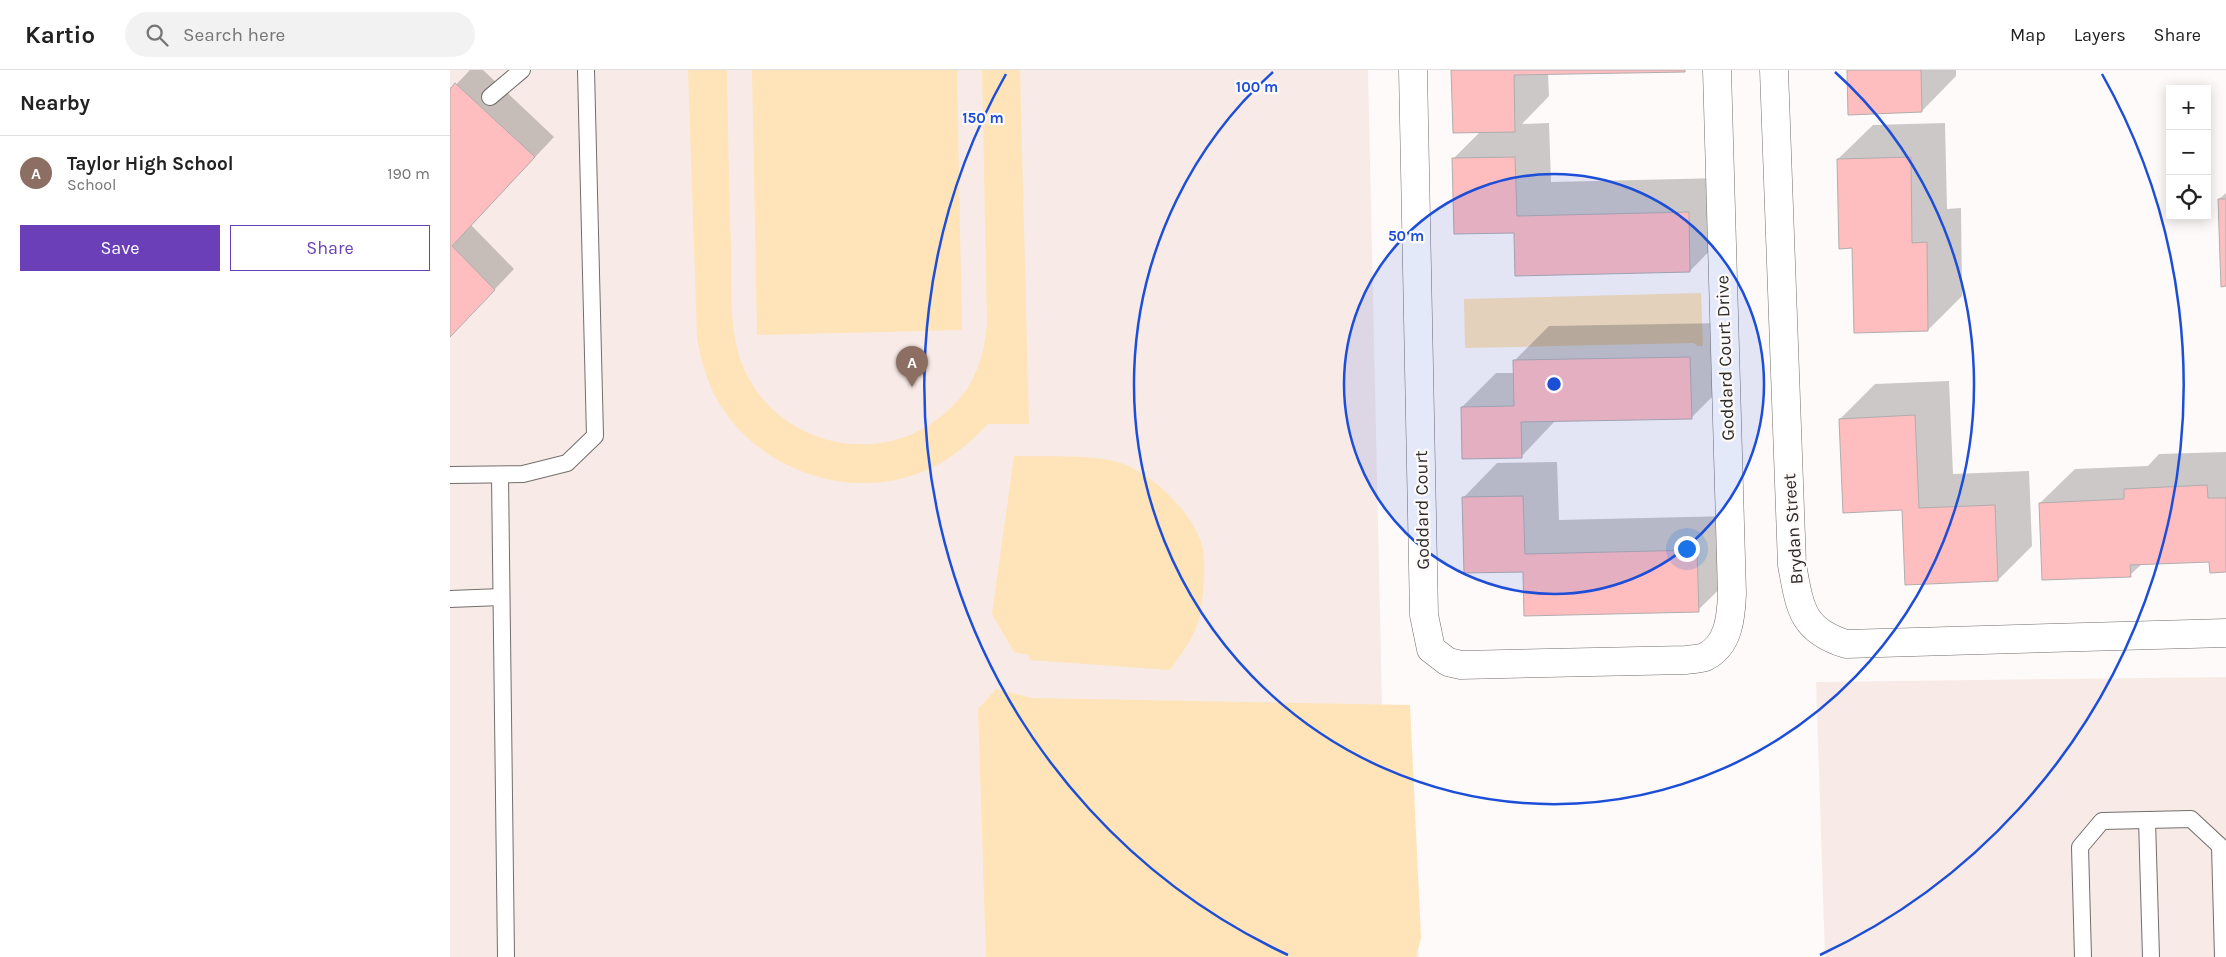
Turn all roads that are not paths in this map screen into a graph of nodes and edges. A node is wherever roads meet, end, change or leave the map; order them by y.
1 (522, 70) edge
2 (586, 70) edge
3 (1413, 70) edge
4 (1717, 70) edge
5 (1774, 70) edge
6 (490, 97) dead end
7 (500, 474) junction
8 (450, 475) edge
9 (502, 597) junction
10 (450, 599) edge
11 (2226, 633) edge
12 (1722, 644) joint
13 (2147, 820) junction
14 (506, 957) edge
15 (2083, 957) edge
16 (2151, 957) edge
17 (2223, 957) edge

1 - 6 lane
2 - 7 lane
3 - 12 street, Goddard Court
4 - 12 street, Goddard Court Drive
5 - 11 street, Brydan Street
7 - 8 lane
7 - 9 lane
9 - 10 lane
9 - 14 lane
13 - 15 lane
13 - 16 lane
13 - 17 lane

